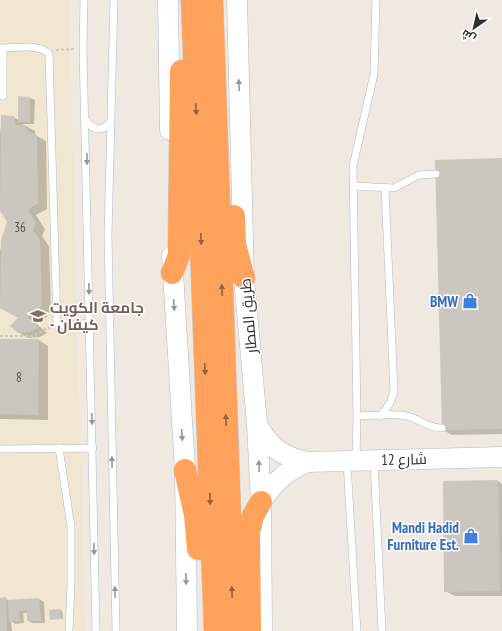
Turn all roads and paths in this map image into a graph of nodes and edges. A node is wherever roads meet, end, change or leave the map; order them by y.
1 (84, 0) edge
2 (114, 0) edge
3 (168, 0) edge
4 (181, 0) edge
5 (192, 0) edge
6 (212, 0) edge
7 (220, 0) edge
8 (237, 0) edge
9 (376, 0) edge
10 (2, 48) edge
11 (83, 49) junction
12 (45, 50) junction
13 (3, 96) dead end
14 (86, 120) junction
15 (111, 121) junction
16 (436, 174) dead end
17 (354, 186) junction
18 (385, 188) junction
19 (172, 274) junction
20 (244, 278) junction
21 (57, 323) junction
22 (89, 323) junction
23 (0, 336) edge
24 (357, 416) junction
25 (381, 416) junction
26 (257, 424) junction
27 (442, 428) dead end
28 (0, 448) edge
29 (59, 448) junction
30 (93, 448) junction
31 (502, 457) edge
32 (359, 460) junction
33 (307, 462) junction
34 (184, 470) junction
35 (261, 502) junction
36 (68, 631) edge
37 (96, 631) edge
38 (116, 631) edge
39 (187, 631) edge
40 (202, 631) edge
41 (215, 631) edge
42 (234, 631) edge
43 (250, 631) edge
44 (262, 631) edge
45 (357, 631) edge
46 (382, 631) edge

1 - 11 lane
2 - 15 lane
3 - 19 main road
4 - 19 highway
5 -> 41 highway
42 -> 6 highway, طريق المطار
7 - 20 highway
20 -> 8 main road, طريق المطار
9 - 17 lane
10 - 12 lane
10 - 13 lane
11 - 12 path
11 - 14 lane
12 - 21 lane
14 - 15 lane
14 -> 22 lane
38 -> 15 lane
16 - 18 lane
17 - 18 lane
17 - 24 lane
18 - 25 lane
19 -> 34 main road
20 - 26 main road, طريق المطار
21 - 22 lane
21 - 23 path
22 -> 30 lane
24 - 25 lane
24 - 32 lane
25 - 27 lane
26 - 33 main road, شارع 12
35 -> 26 main road, طريق المطار
28 - 29 lane
29 - 30 lane
29 - 36 lane
30 -> 37 lane
31 - 32 main road, شارع 12
32 - 33 main road, شارع 12
32 - 45 lane
32 - 46 lane
33 - 35 main road, شارع 12
34 -> 39 main road
34 - 40 highway
35 - 43 highway
35 - 44 main road, طريق المطار

